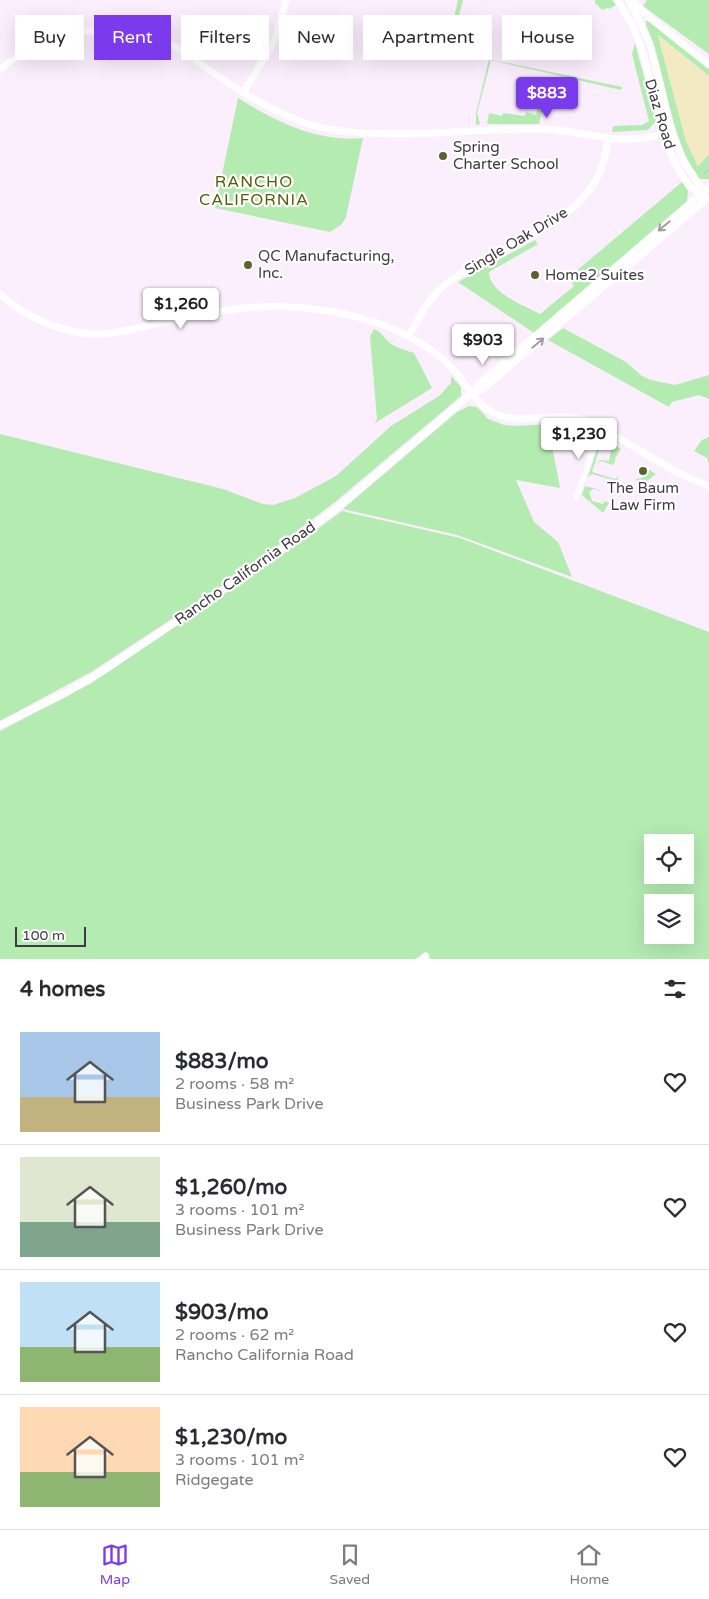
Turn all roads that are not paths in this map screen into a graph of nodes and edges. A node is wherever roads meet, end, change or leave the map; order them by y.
1 (286, 0) edge
2 (617, 0) edge
3 (631, 0) edge
4 (709, 65) edge
5 (0, 69) edge
6 (243, 93) junction
7 (664, 135) junction
8 (608, 138) junction
9 (709, 187) edge
10 (706, 198) edge
11 (0, 294) edge
12 (409, 336) junction
13 (472, 393) junction
14 (601, 428) junction
15 (709, 486) edge
16 (576, 498) dead end
17 (0, 726) edge

1 - 6 street
2 - 7 street, Diaz Road
3 - 4 street
3 - 10 street, Diaz Road
5 - 6 street
6 - 8 street
7 - 8 street
7 - 10 street, Diaz Road
8 - 12 street, Single Oak Drive
9 - 10 street, Rancho California Road
10 - 13 street, Rancho California Road
11 - 12 street
12 - 13 street
13 - 14 street
13 - 17 street, Rancho California Road
14 - 15 street
14 - 16 street

